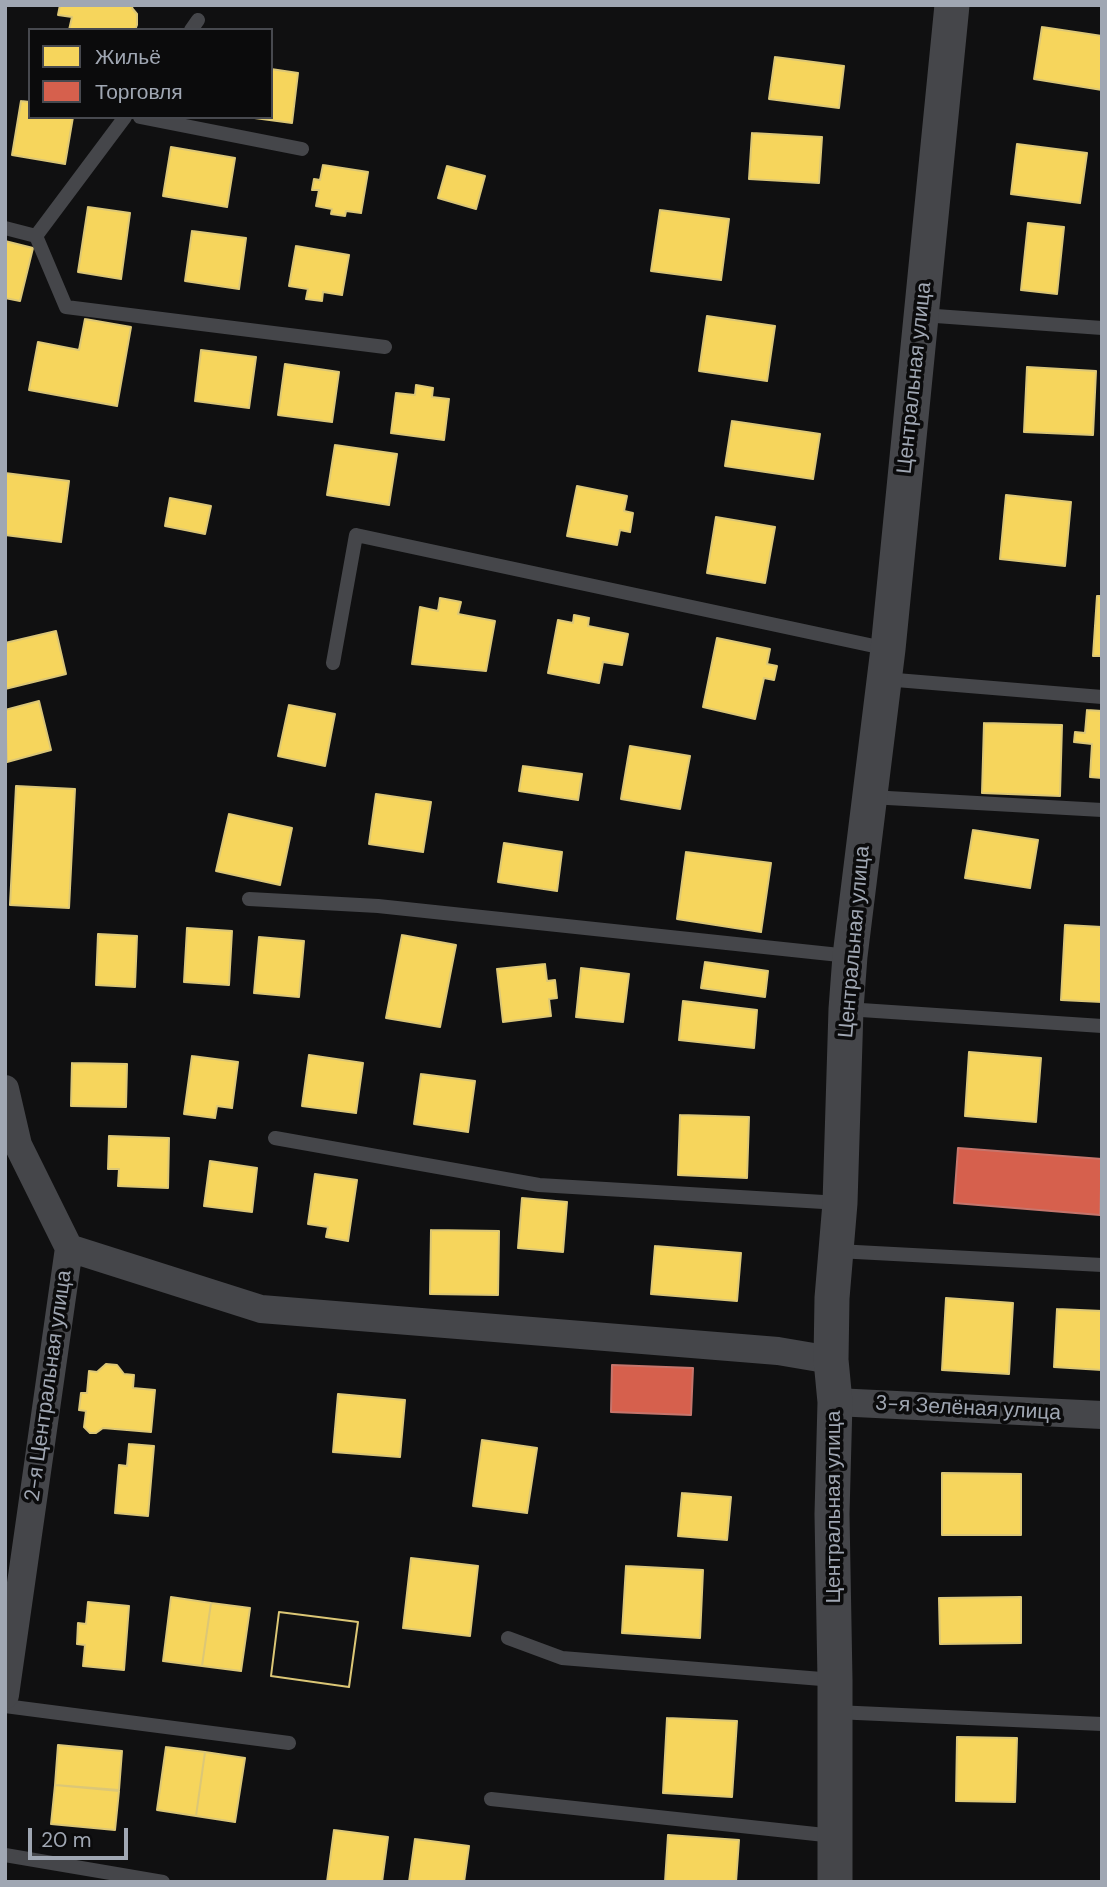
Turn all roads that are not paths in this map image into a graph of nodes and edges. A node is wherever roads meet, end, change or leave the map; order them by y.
1 (952, 5) edge
2 (124, 119) edge
3 (150, 119) edge
4 (302, 149) dead end
5 (5, 228) edge
6 (36, 236) junction
7 (921, 314) junction
8 (1102, 328) edge
9 (385, 347) dead end
10 (333, 663) dead end
11 (886, 664) junction
12 (1102, 697) edge
13 (870, 797) junction
14 (1102, 810) edge
15 (249, 899) dead end
16 (850, 957) junction
17 (846, 1009) junction
18 (1102, 1026) edge
19 (5, 1089) edge
20 (275, 1138) dead end
21 (840, 1203) junction
22 (69, 1248) junction
23 (836, 1251) junction
24 (1102, 1265) edge
25 (831, 1360) junction
26 (835, 1402) junction
27 (1102, 1415) edge
28 (508, 1638) dead end
29 (5, 1695) edge
30 (835, 1696) junction
31 (5, 1706) edge
32 (1102, 1724) edge
33 (289, 1743) dead end
34 (491, 1799) dead end
35 (835, 1836) junction
36 (5, 1855) edge
37 (163, 1882) edge
38 (835, 1882) edge

1 - 7 street, Центральная улица
2 - 6 lane
3 - 4 lane
5 - 6 lane
6 - 9 lane
7 - 8 lane
7 - 11 street, Центральная улица
10 - 11 lane
11 - 12 lane
11 - 13 street, Центральная улица
13 - 14 lane
13 - 16 street, Центральная улица
15 - 16 lane
16 - 17 street, Центральная улица
17 - 18 lane
17 - 21 street, Центральная улица
19 - 22 street, 2-я Центральная улица
20 - 21 lane
21 - 23 street, Центральная улица
22 - 25 street
22 - 29 street, 2-я Центральная улица
23 - 24 lane
23 - 25 street, Центральная улица
25 - 26 street, Центральная улица
26 - 27 street, 3-я Зелёная улица
26 - 30 street, Центральная улица
28 - 30 lane
30 - 32 lane
30 - 35 street, Центральная улица
31 - 33 lane
34 - 35 lane
35 - 38 street, Центральная улица
36 - 37 lane

